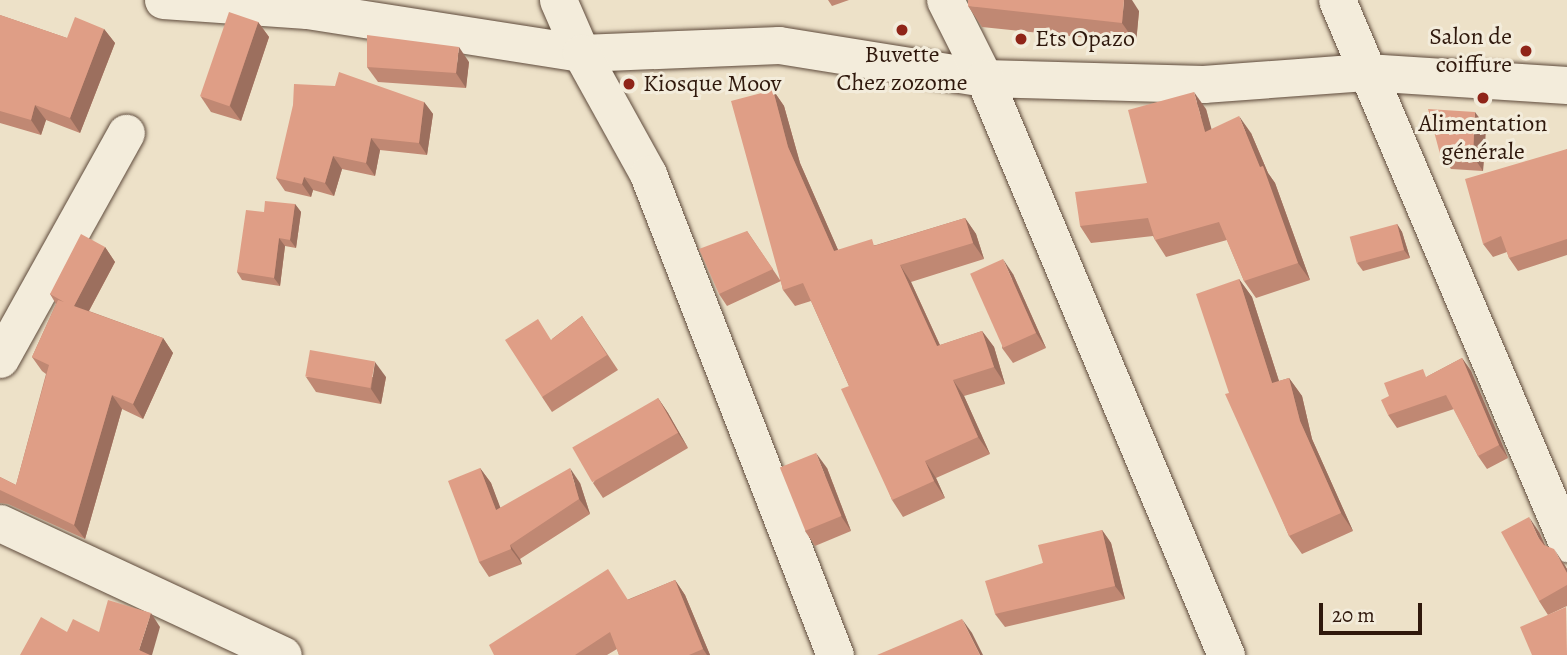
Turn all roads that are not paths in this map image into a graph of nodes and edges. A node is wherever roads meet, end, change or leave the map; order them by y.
1 (163, 0) edge
2 (558, 0) edge
3 (945, 0) edge
4 (1337, 0) edge
5 (582, 53) junction
6 (1366, 72) junction
7 (984, 78) junction
8 (1567, 85) edge
9 (126, 133) dead end
10 (0, 359) edge
11 (0, 523) edge
12 (1567, 543) edge
13 (283, 655) edge
14 (835, 655) edge
15 (1226, 655) edge

1 - 5 street
2 - 5 street
3 - 7 street
4 - 6 street
5 - 7 street
5 - 14 street
6 - 7 street
6 - 8 street
6 - 12 street
7 - 15 street
9 - 10 street
11 - 13 street

